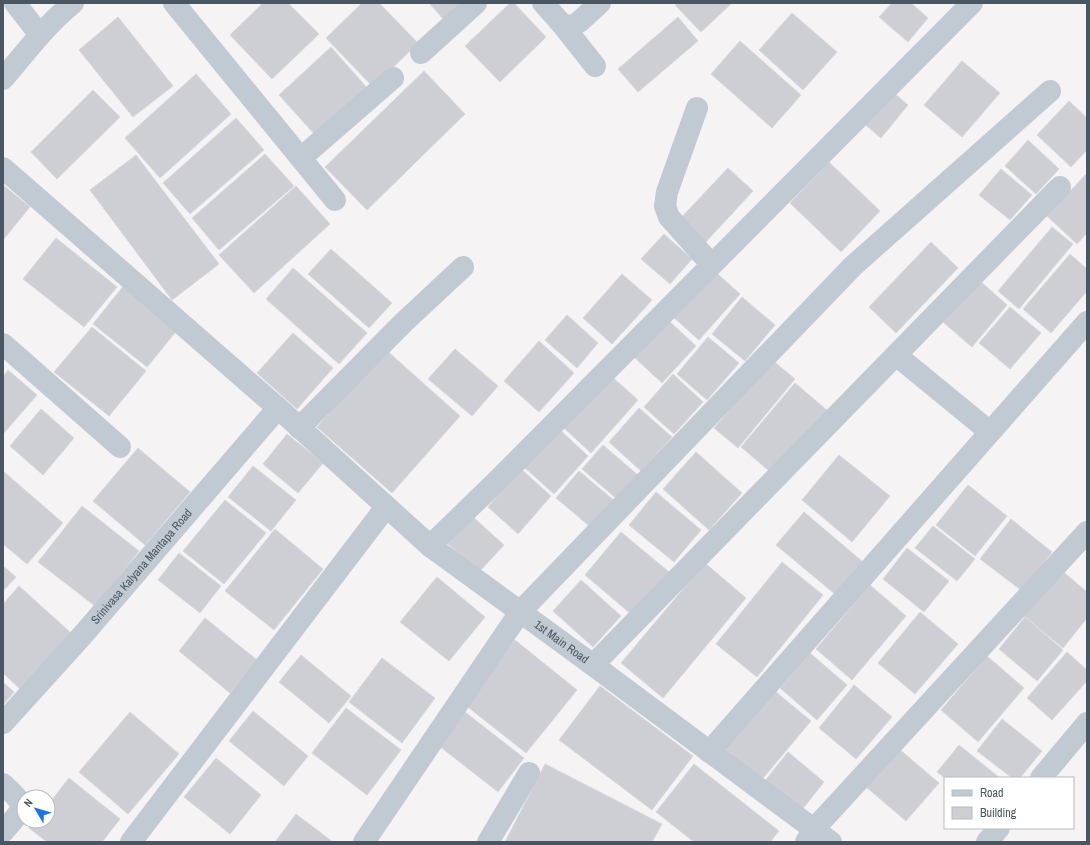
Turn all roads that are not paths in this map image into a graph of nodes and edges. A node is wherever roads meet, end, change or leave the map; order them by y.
1 (15, 3) edge
2 (73, 3) edge
3 (174, 3) edge
4 (476, 3) edge
5 (543, 3) edge
6 (600, 3) edge
7 (972, 3) edge
8 (561, 23) junction
9 (40, 35) junction
10 (421, 53) dead end
11 (595, 66) dead end
12 (393, 78) dead end
13 (3, 80) edge
14 (1050, 91) dead end
15 (697, 108) dead end
16 (301, 158) junction
17 (3, 168) edge
18 (1060, 187) dead end
19 (335, 200) dead end
20 (711, 264) junction
21 (463, 267) dead end
22 (1087, 322) edge
23 (3, 344) edge
24 (896, 355) junction
25 (278, 408) junction
26 (299, 428) junction
27 (990, 432) junction
28 (120, 446) dead end
29 (386, 507) junction
30 (1087, 532) edge
31 (430, 546) junction
32 (520, 612) junction
33 (593, 665) junction
34 (1087, 722) edge
35 (3, 723) edge
36 (709, 752) junction
37 (529, 773) dead end
38 (1041, 777) edge
39 (3, 784) edge
40 (998, 829) edge
41 (3, 832) edge
42 (810, 835) edge
43 (131, 842) edge
44 (364, 842) edge
45 (488, 842) edge
46 (831, 842) edge
47 (987, 842) edge

1 - 9 street
2 - 9 street
3 - 16 street
4 - 10 street
5 - 8 street
6 - 8 street
7 - 20 street
8 - 11 street
9 - 13 street
12 - 16 street
14 - 32 street
15 - 20 street
16 - 19 street
17 - 25 street, 1st Main Road
18 - 24 street
20 - 31 street
21 - 26 street
22 - 27 street
23 - 28 street
24 - 27 street
24 - 33 street
25 - 26 street, 1st Main Road
25 - 35 street, Srinivasa Kalyana Mantapa Road
26 - 29 street, 1st Main Road
27 - 36 street
29 - 31 street, 1st Main Road
29 - 43 street
30 - 42 street
31 - 32 street, 1st Main Road
32 - 33 street, 1st Main Road
32 - 44 street
33 - 36 street, 1st Main Road
34 - 38 street
36 - 42 street, 1st Main Road
37 - 45 street
39 - 41 street
40 - 47 street
42 - 46 street, 1st Main Road

